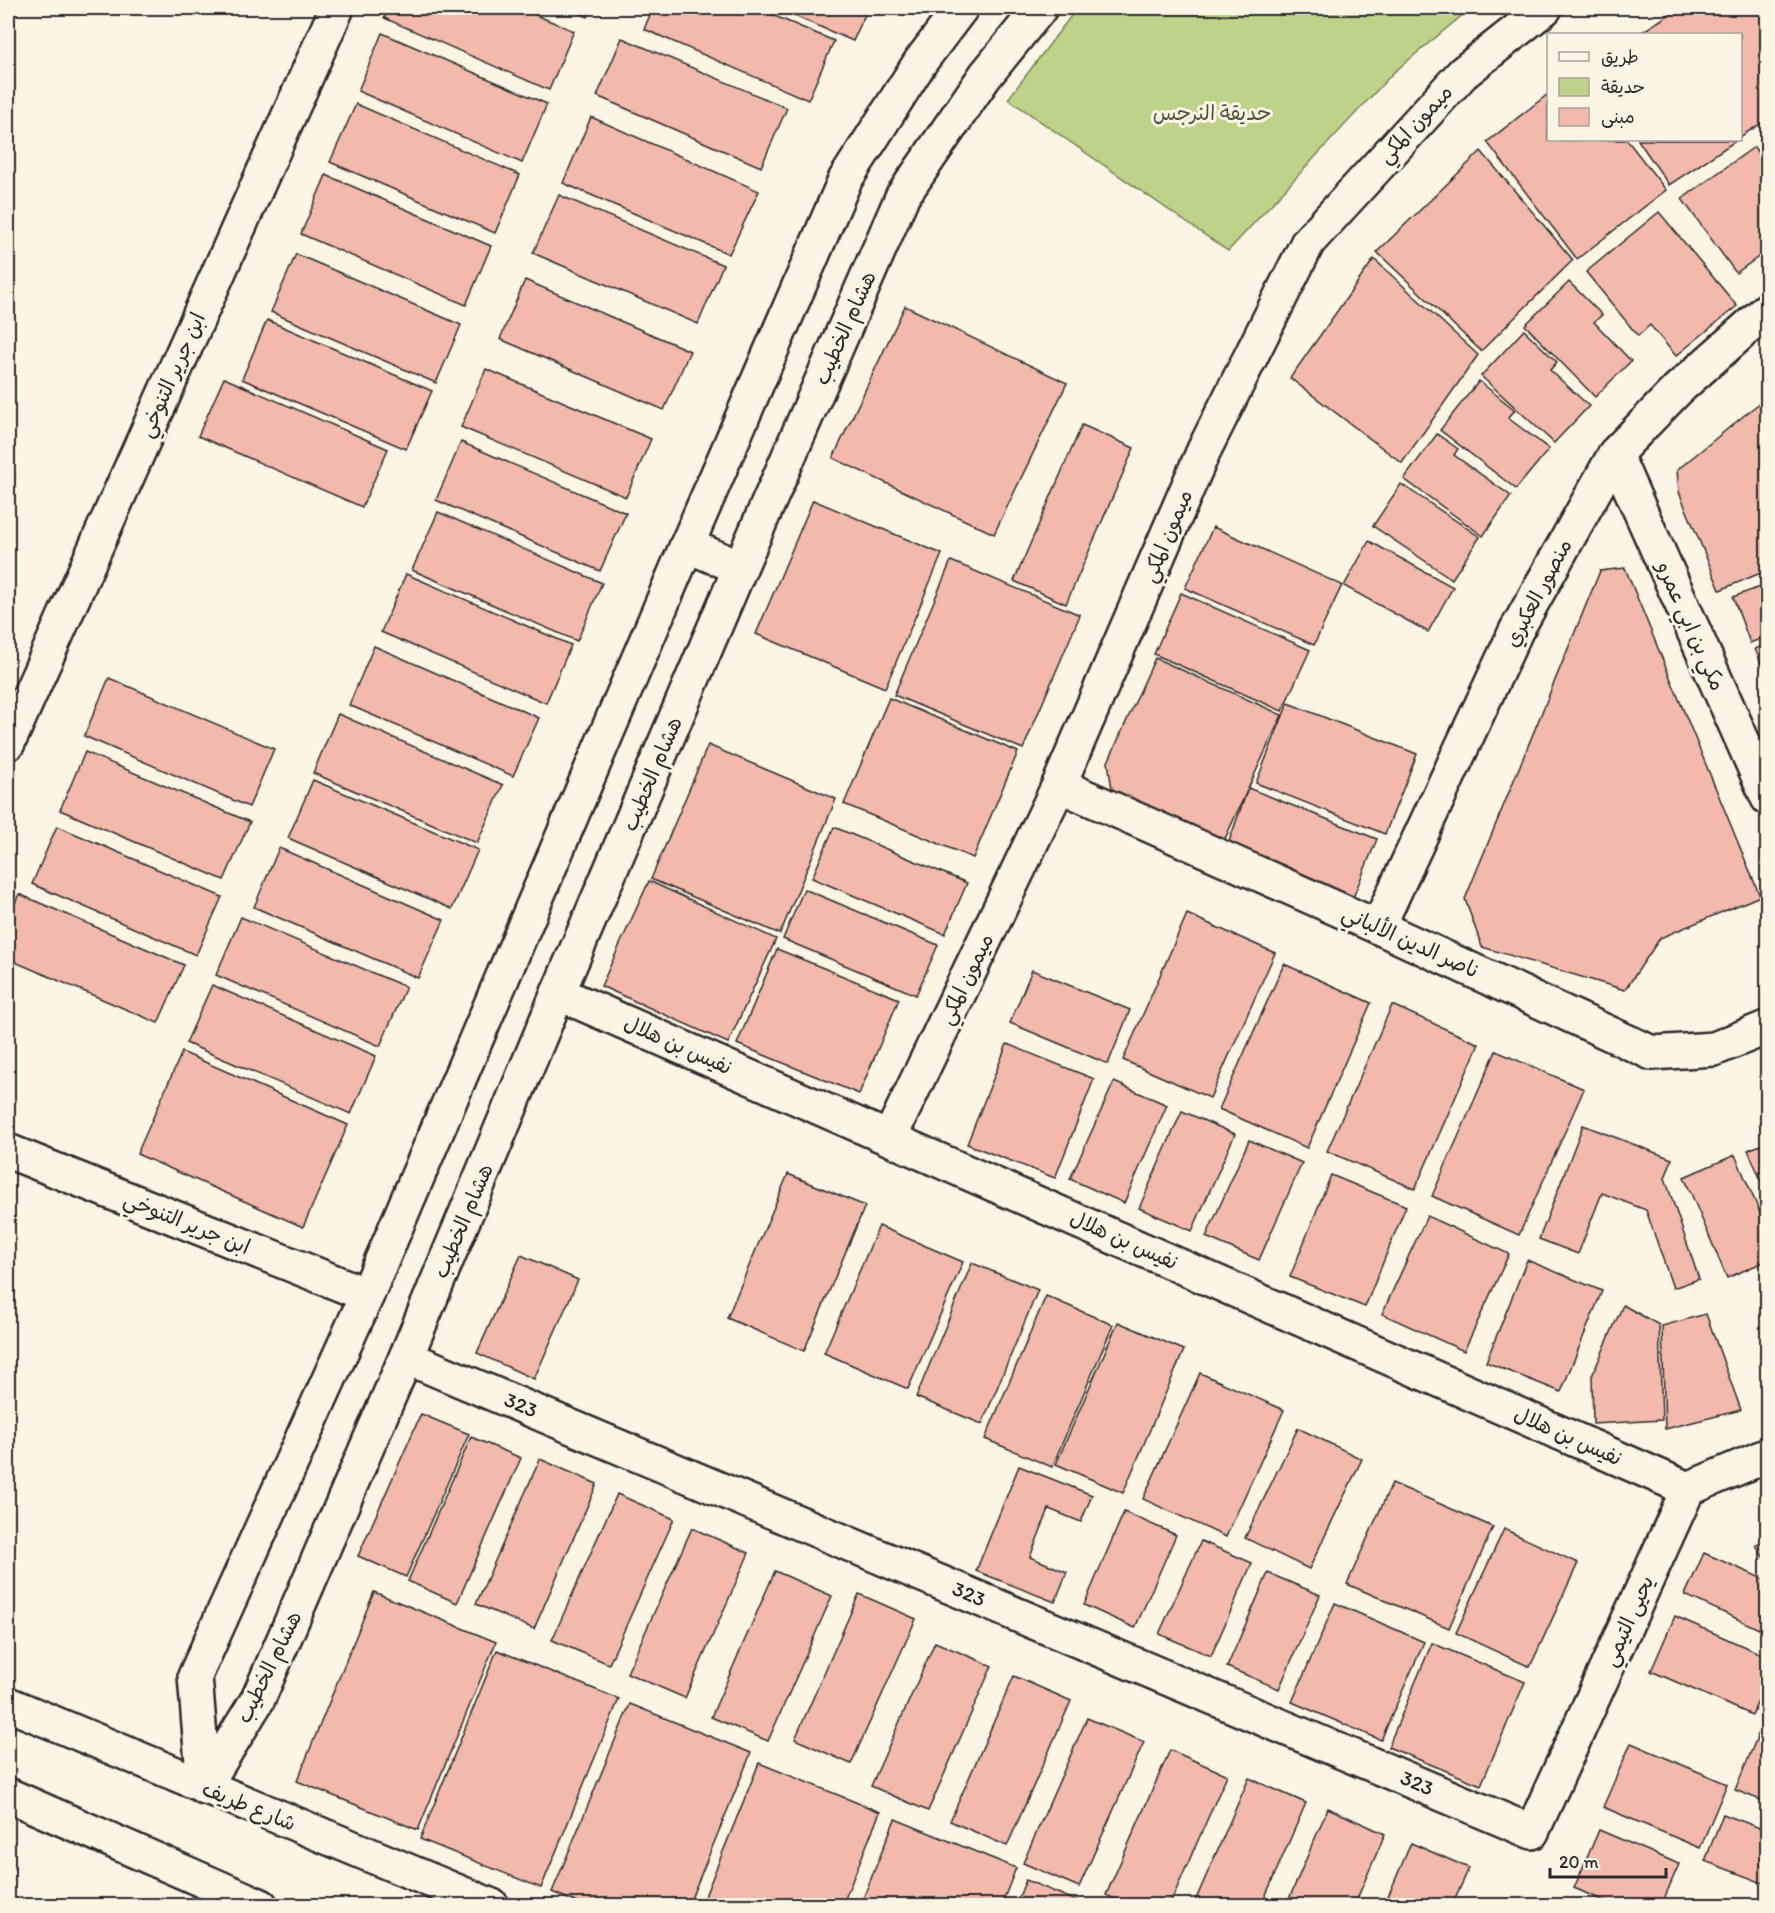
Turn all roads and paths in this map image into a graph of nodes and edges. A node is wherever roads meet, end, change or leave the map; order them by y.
1 (337, 8) edge
2 (961, 8) edge
3 (1040, 8) edge
4 (1545, 8) edge
5 (1767, 309) edge
6 (1615, 454) junction
7 (687, 545) junction
8 (740, 568) junction
9 (8, 743) edge
10 (1059, 785) junction
11 (1767, 798) edge
12 (1378, 927) junction
13 (558, 993) junction
14 (1767, 1027) edge
15 (890, 1137) junction
16 (8, 1151) edge
17 (367, 1295) junction
18 (406, 1357) junction
19 (1767, 1455) edge
20 (1688, 1489) junction
21 (8, 1704) edge
22 (204, 1787) junction
23 (8, 1795) edge
24 (1532, 1832) joint
25 (261, 1905) edge
26 (492, 1905) edge

1 - 9 street, ابن جرير التنوخي
2 - 7 street
3 - 8 street, هشام الخطيب
4 - 10 street, ميمون المكي
5 - 6 street, منصور العكبري
6 - 11 street, مكي بن ابي عمرو
6 - 12 street, منصور العكبري
7 - 8 street
7 - 17 street
8 - 13 street, هشام الخطيب
10 - 12 street, ناصر الدين الألباني
10 - 15 street, ميمون المكي
12 - 14 street, ناصر الدين الألباني
13 - 15 street, نفيس بن هلال
13 - 18 street, هشام الخطيب
15 - 20 street, نفيس بن هلال
16 - 17 street, ابن جرير التنوخي
17 - 22 street
18 - 22 street, هشام الخطيب
18 - 24 street, 323
19 - 20 street
20 - 24 street, يحيى التيمي
21 - 22 street, شارع طريف
22 - 26 street, شارع طريف
23 - 25 street

